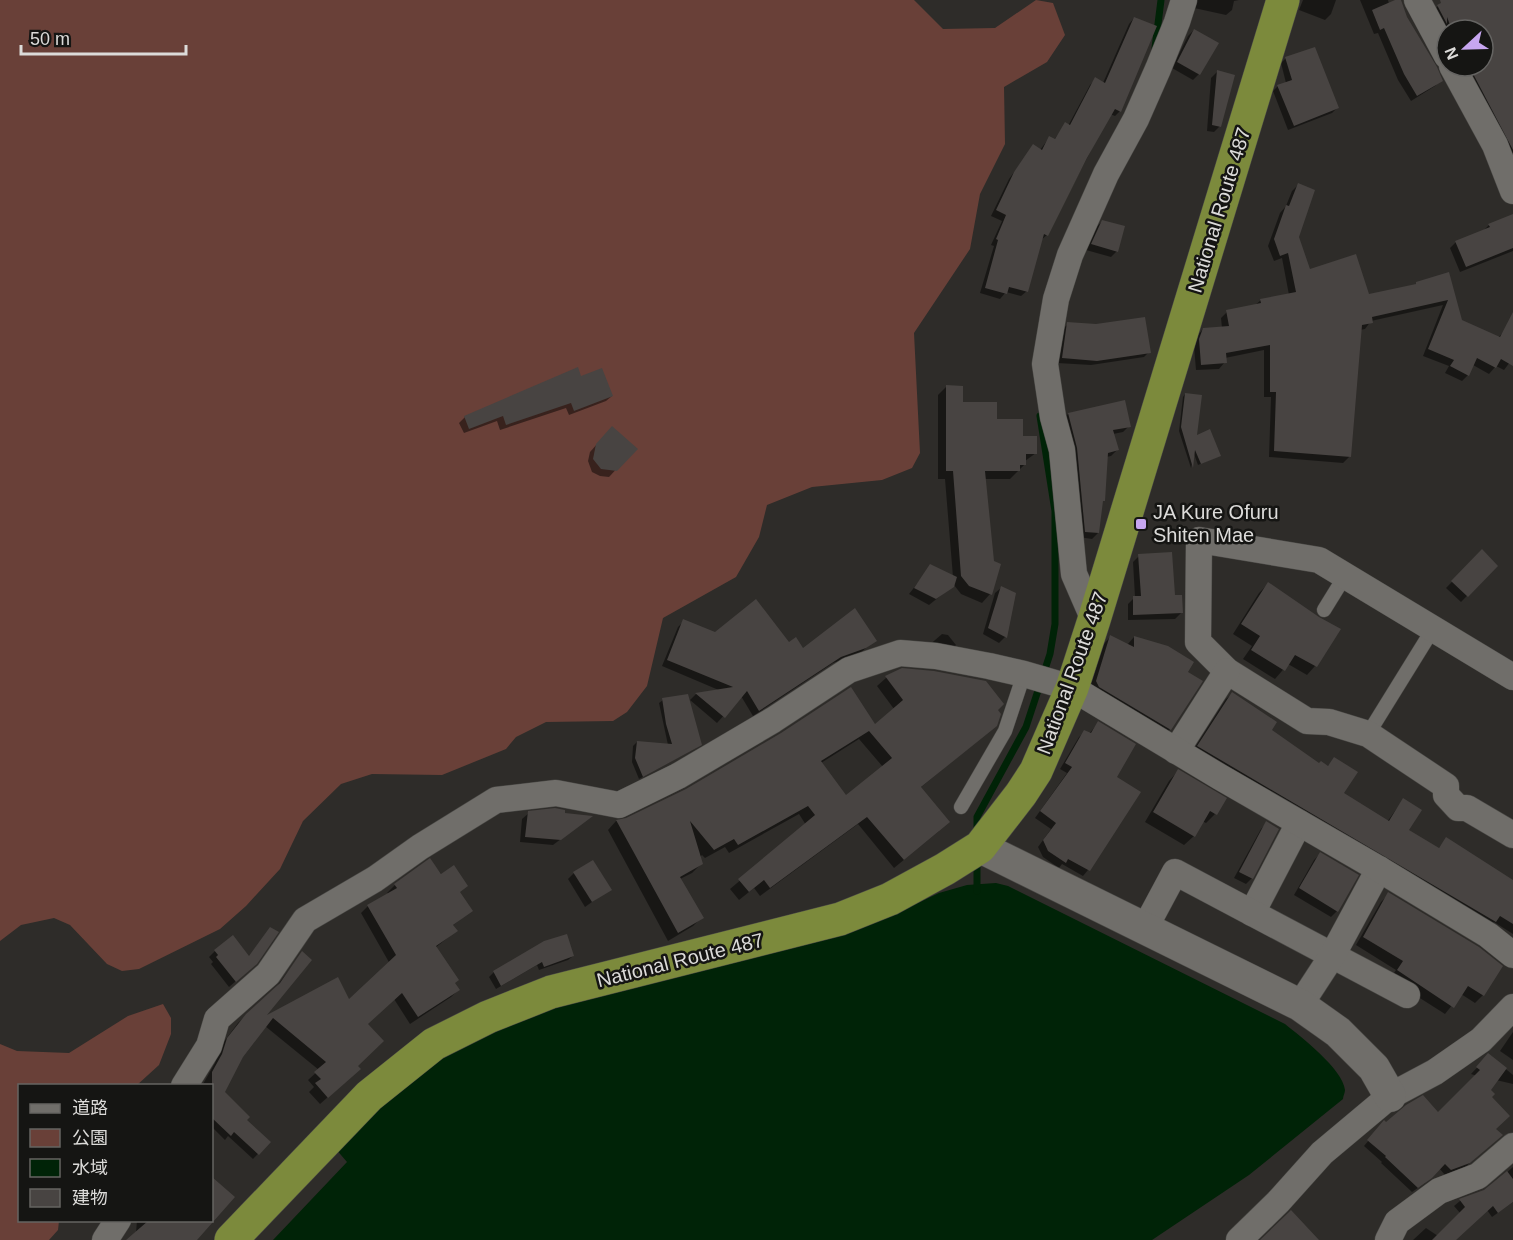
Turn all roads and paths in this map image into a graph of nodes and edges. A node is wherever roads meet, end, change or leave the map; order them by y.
1 (1184, 0) edge
2 (1283, 0) edge
3 (1417, 0) edge
4 (1435, 34) edge
5 (1459, 78) edge
6 (1513, 191) edge
7 (1345, 576) junction
8 (1324, 610) dead end
9 (1094, 620) junction
10 (1433, 629) junction
11 (1227, 671) junction
12 (1024, 674) junction
13 (1513, 677) edge
14 (1072, 688) junction
15 (1368, 734) junction
16 (1176, 751) junction
17 (961, 807) dead end
18 (1299, 823) junction
19 (1513, 836) edge
20 (980, 847) junction
21 (1379, 869) junction
22 (1252, 913) junction
23 (1144, 928) junction
24 (1513, 955) edge
25 (1332, 956) junction
26 (1407, 995) dead end
27 (1300, 1005) junction
28 (1513, 1007) edge
29 (185, 1084) edge
30 (1390, 1095) junction
31 (1513, 1146) edge
32 (117, 1222) edge
33 (105, 1240) edge
34 (231, 1240) edge
35 (1239, 1240) edge
36 (1388, 1240) edge

1 - 9 street
2 - 9 highway, National Route 487
3 - 4 street
5 - 6 street
7 - 8 lane
7 - 10 street
7 - 11 street
9 - 14 highway, National Route 487
10 - 13 street
10 - 15 lane
11 - 15 street
11 - 16 street
12 - 14 street
12 - 17 lane
12 - 29 street
14 - 16 street
14 - 20 highway, National Route 487
15 - 19 street
16 - 18 street
18 - 21 street
18 - 22 street
20 - 23 street
20 - 34 highway, National Route 487
21 - 24 street
21 - 25 street
22 - 23 street
22 - 25 street
23 - 27 street
25 - 26 street
25 - 27 street
27 - 30 street
28 - 30 street
30 - 35 street
31 - 36 street
32 - 33 street

